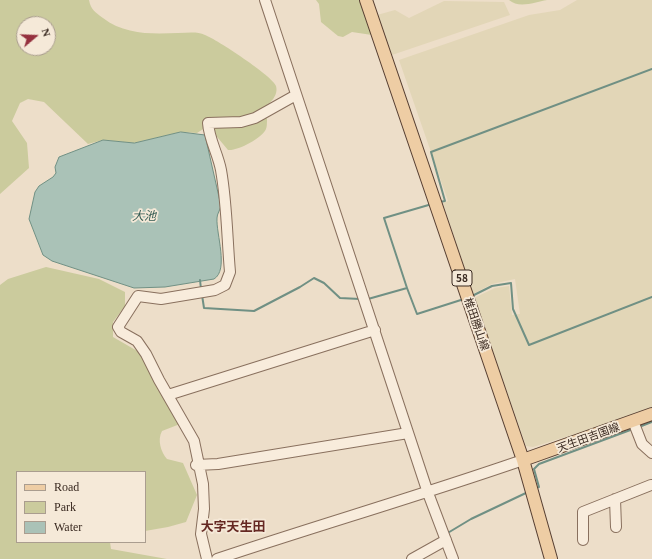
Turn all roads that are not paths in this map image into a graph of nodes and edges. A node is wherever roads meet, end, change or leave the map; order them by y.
1 (366, 0) edge
2 (266, 4) edge
3 (296, 95) junction
4 (375, 330) junction
5 (168, 395) junction
6 (652, 414) edge
7 (633, 421) junction
8 (408, 433) junction
9 (652, 453) edge
10 (523, 460) junction
11 (198, 465) junction
12 (652, 485) edge
13 (428, 493) junction
14 (615, 499) junction
15 (616, 527) dead end
16 (446, 540) junction
17 (583, 540) dead end
18 (207, 559) edge
19 (217, 559) edge
20 (412, 559) edge
21 (453, 559) edge
22 (551, 559) edge

1 - 10 main road, 椎田勝山線 / 58
2 - 3 street
3 - 4 street
3 - 5 street
4 - 5 street
4 - 8 street
5 - 11 street
6 - 7 main road, 天生田吉国線
7 - 9 street
7 - 10 main road, 天生田吉国線
8 - 11 street
8 - 13 street
10 - 13 street
10 - 22 main road, 椎田勝山線 / 58
11 - 18 street
12 - 14 street
13 - 16 street
13 - 19 street
14 - 15 street
14 - 17 street
16 - 20 street
16 - 21 street

